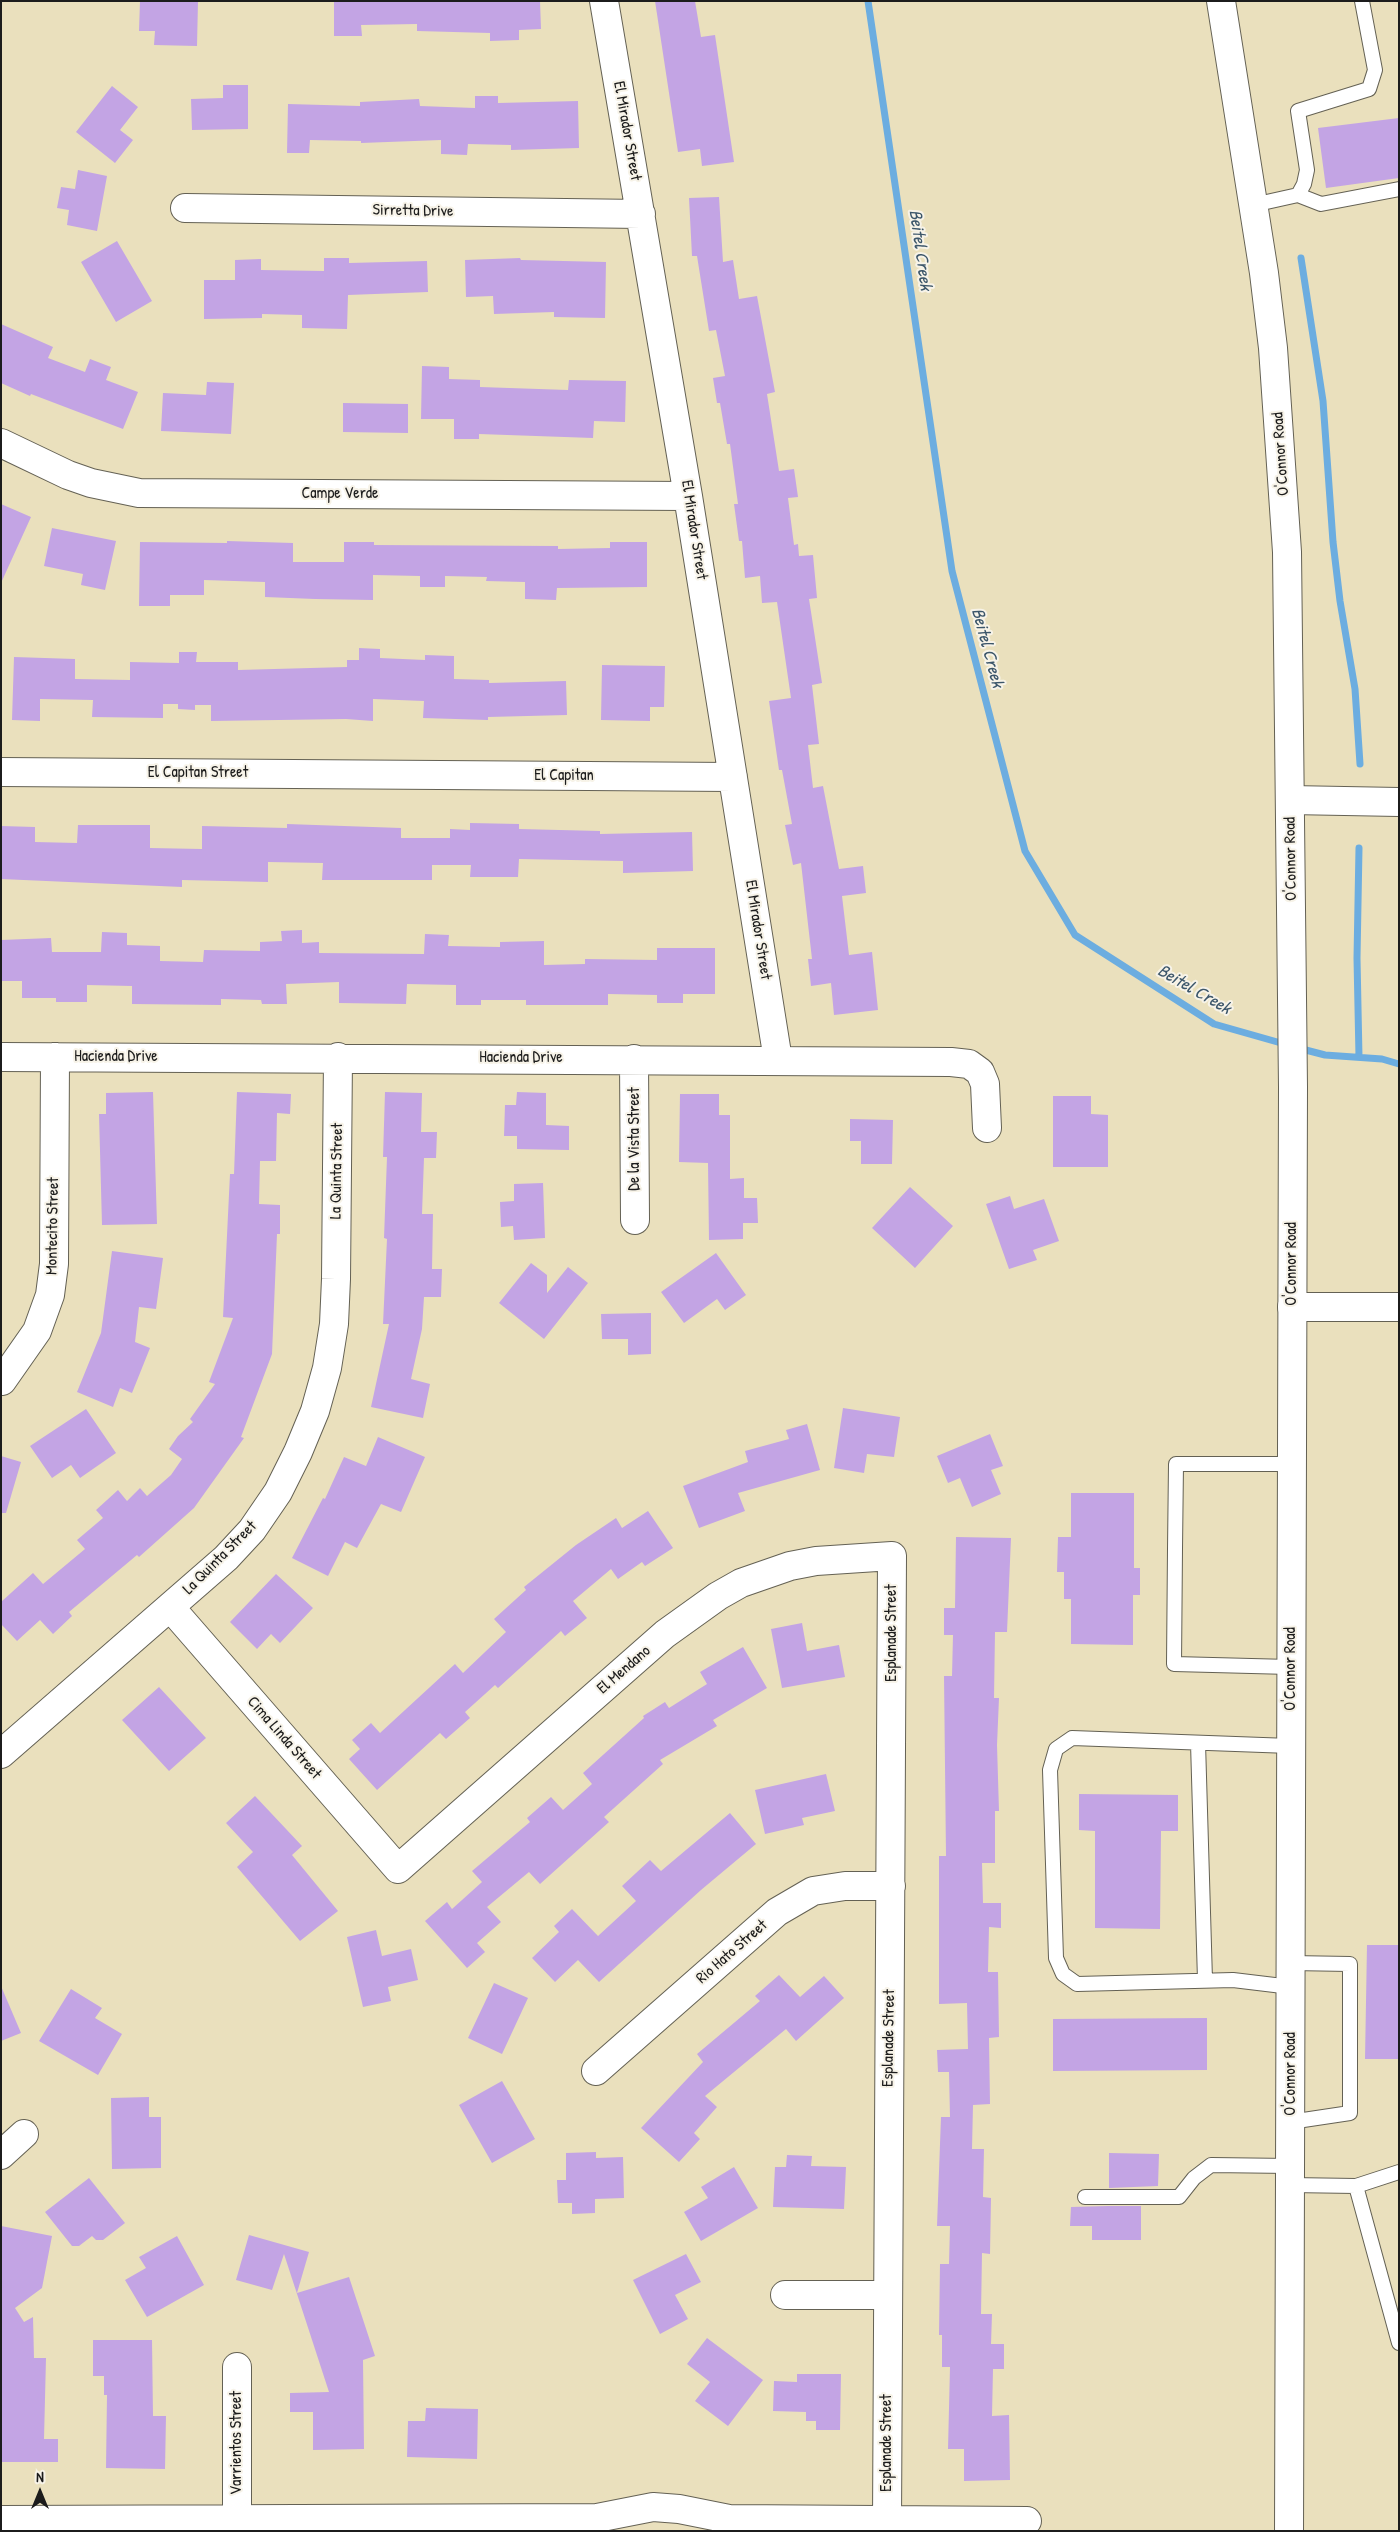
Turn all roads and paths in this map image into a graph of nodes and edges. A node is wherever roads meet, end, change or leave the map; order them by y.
1 (604, 1) edge
2 (1221, 1) edge
3 (1362, 1) edge
4 (1399, 189) edge
5 (1298, 195) junction
6 (1253, 204) junction
7 (186, 208) dead end
8 (641, 214) junction
9 (1, 443) edge
10 (688, 496) junction
11 (1, 772) edge
12 (395, 775) joint
13 (733, 777) junction
14 (1290, 800) junction
15 (1399, 802) edge
16 (1, 1056) edge
17 (55, 1057) junction
18 (338, 1057) junction
19 (634, 1059) junction
20 (778, 1060) junction
21 (986, 1128) dead end
22 (635, 1220) dead end
23 (1292, 1307) junction
24 (1399, 1307) edge
25 (2, 1381) edge
26 (1291, 1464) junction
27 (892, 1556) joint
28 (170, 1607) junction
29 (1290, 1667) junction
30 (1198, 1743) junction
31 (1290, 1746) junction
32 (1, 1754) edge
33 (398, 1868) joint
34 (891, 1886) junction
35 (1291, 1975) junction
36 (1205, 1980) junction
37 (596, 2071) dead end
38 (1290, 2122) junction
39 (24, 2134) dead end
40 (1, 2154) edge
41 (1399, 2172) edge
42 (1290, 2175) junction
43 (1356, 2186) junction
44 (1085, 2197) dead end
45 (785, 2294) dead end
46 (887, 2295) junction
47 (1399, 2343) edge
48 (237, 2367) dead end
49 (1, 2520) edge
50 (237, 2520) junction
51 (887, 2520) junction
52 (1027, 2521) dead end
53 (1289, 2531) edge

1 - 8 street, El Mirador Street
2 - 6 street, O'Connor Road
3 - 5 lane
4 - 5 lane
5 - 6 lane
6 - 14 street, O'Connor Road
7 - 8 street, Sirretta Drive
8 - 10 street, El Mirador Street
9 - 10 street, Campe Verde
10 - 13 street, El Mirador Street
11 - 12 street, El Capitan Street
12 - 13 street, El Capitan
13 - 20 street, El Mirador Street
14 - 15 street
14 - 23 street, O'Connor Road
16 - 17 street, Hacienda Drive
17 - 18 street, Hacienda Drive
17 - 25 street, Montecito Street
18 - 19 street, Hacienda Drive
18 - 28 street, La Quinta Street
19 - 20 street, Hacienda Drive
19 - 22 street, De la Vista Street
20 - 21 street, Hacienda Drive
23 - 24 street
23 - 26 street, O'Connor Road
26 - 29 street, O'Connor Road
26 - 29 lane
27 - 33 street, El Mendano
27 - 34 street, Esplanade Street
28 - 32 street, La Quinta Street
28 - 33 street, Cima Linda Street
29 - 31 street, O'Connor Road
30 - 31 lane
30 - 36 lane
30 - 36 lane
31 - 35 street, O'Connor Road
34 - 37 street, Rio Hato Street
34 - 46 street, Esplanade Street
35 - 36 lane
35 - 38 street, O'Connor Road
35 - 38 lane
38 - 42 street, O'Connor Road
39 - 40 street
41 - 43 lane
42 - 43 lane
42 - 44 lane
42 - 53 street, O'Connor Road
43 - 47 lane
45 - 46 street
46 - 51 street, Esplanade Street
48 - 50 street, Varrientos Street
49 - 50 street
50 - 51 street
51 - 52 street

